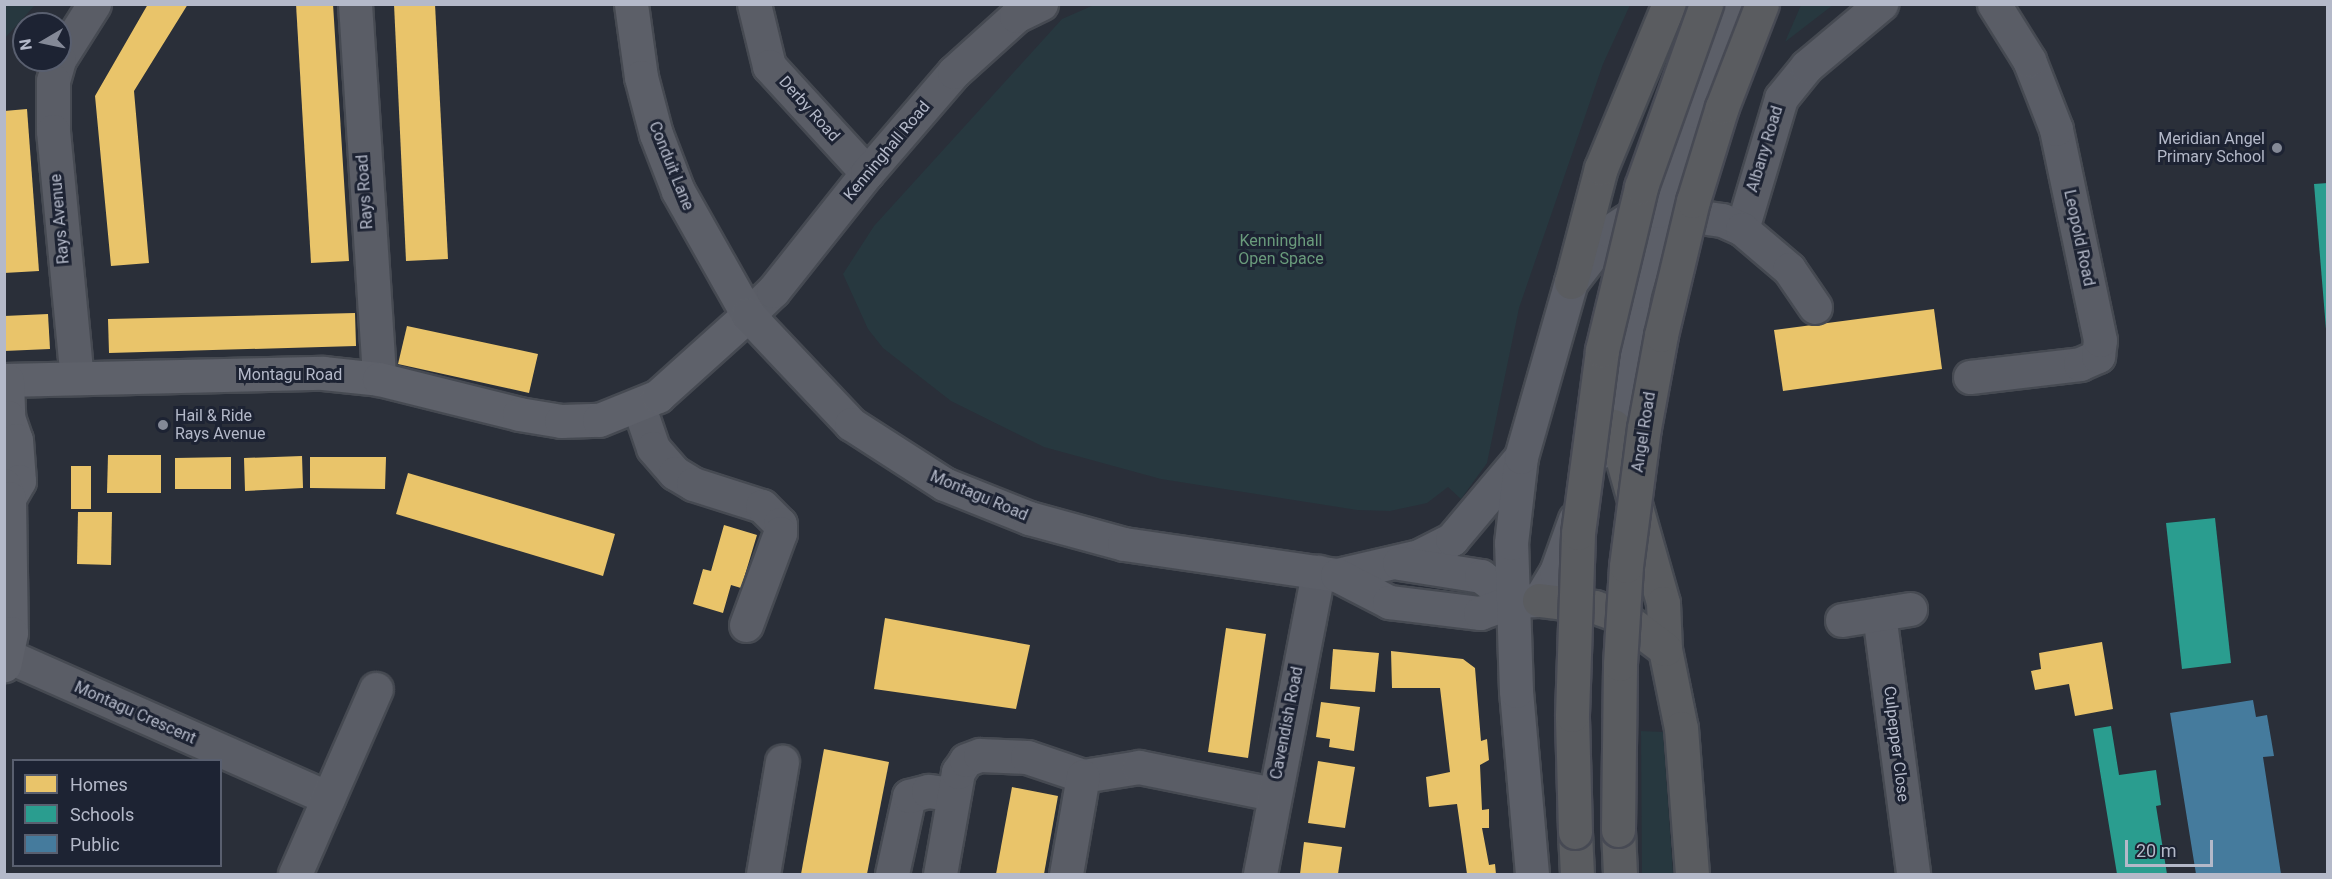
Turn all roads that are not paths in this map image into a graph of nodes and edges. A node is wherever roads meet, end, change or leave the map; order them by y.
1 (94, 4) edge
2 (355, 4) edge
3 (631, 4) edge
4 (754, 4) edge
5 (1041, 4) edge
6 (1669, 4) edge
7 (1706, 4) edge
8 (1743, 4) edge
9 (1762, 4) edge
10 (1881, 4) edge
11 (1994, 4) edge
12 (72, 40) edge
13 (56, 72) edge
14 (867, 173) junction
15 (1658, 211) junction
16 (1742, 229) junction
17 (1571, 282) junction
18 (1815, 307) dead end
19 (748, 315) junction
20 (1970, 377) dead end
21 (77, 378) junction
22 (379, 379) junction
23 (6, 380) edge
24 (639, 407) junction
25 (1613, 426) junction
26 (8, 437) edge
27 (1521, 457) junction
28 (7, 492) edge
29 (1392, 562) junction
30 (1328, 574) junction
31 (1526, 601) junction
32 (1842, 620) dead end
33 (746, 625) dead end
34 (1665, 649) junction
35 (6, 661) edge
36 (376, 689) dead end
37 (782, 762) dead end
38 (1083, 776) junction
39 (954, 794) junction
40 (1273, 794) junction
41 (328, 798) junction
42 (295, 874) edge
43 (764, 874) edge
44 (892, 874) edge
45 (940, 874) edge
46 (1066, 874) edge
47 (1260, 874) edge
48 (1532, 874) edge
49 (1577, 874) edge
50 (1620, 874) edge
51 (1692, 874) edge
52 (1913, 874) edge

1 - 12 street, Rays Avenue
2 - 22 street, Rays Road
3 - 19 main road, Conduit Lane
4 - 14 street, Derby Road
5 - 14 street, Kenninghall Road
6 - 17 highway
7 - 49 highway, bridge
8 - 15 main road, Angel Road
9 - 50 highway, Angel Road, bridge
10 - 16 street, Albany Road
11 - 20 street, Leopold Road
13 - 21 street, Rays Avenue
14 - 19 street, Kenninghall Road
15 - 16 street
15 - 17 street
15 - 25 main road, Angel Road
16 - 18 street
17 - 27 main road
19 - 24 main road, Montagu Road
19 - 30 main road, Montagu Road
21 - 22 main road, Montagu Road
21 - 23 main road, Montagu Road
22 - 24 main road, Montagu Road
23 - 26 main road
24 - 33 street
25 - 31 main road, Angel Road
25 - 34 highway
26 - 28 main road
27 - 29 main road
27 - 31 main road
28 - 35 main road
29 - 30 main road, Montagu Road
29 - 31 main road, Montagu Road
30 - 31 main road, Montagu Road
30 - 40 street, Cavendish Road
31 - 34 highway
31 - 48 main road
32 - 52 street, Culpepper Close
34 - 51 highway
35 - 41 street, Montagu Crescent
36 - 41 street
37 - 43 street
38 - 39 street
38 - 40 street
38 - 46 street
39 - 44 street
39 - 45 street
40 - 47 street, Cavendish Road
41 - 42 street

